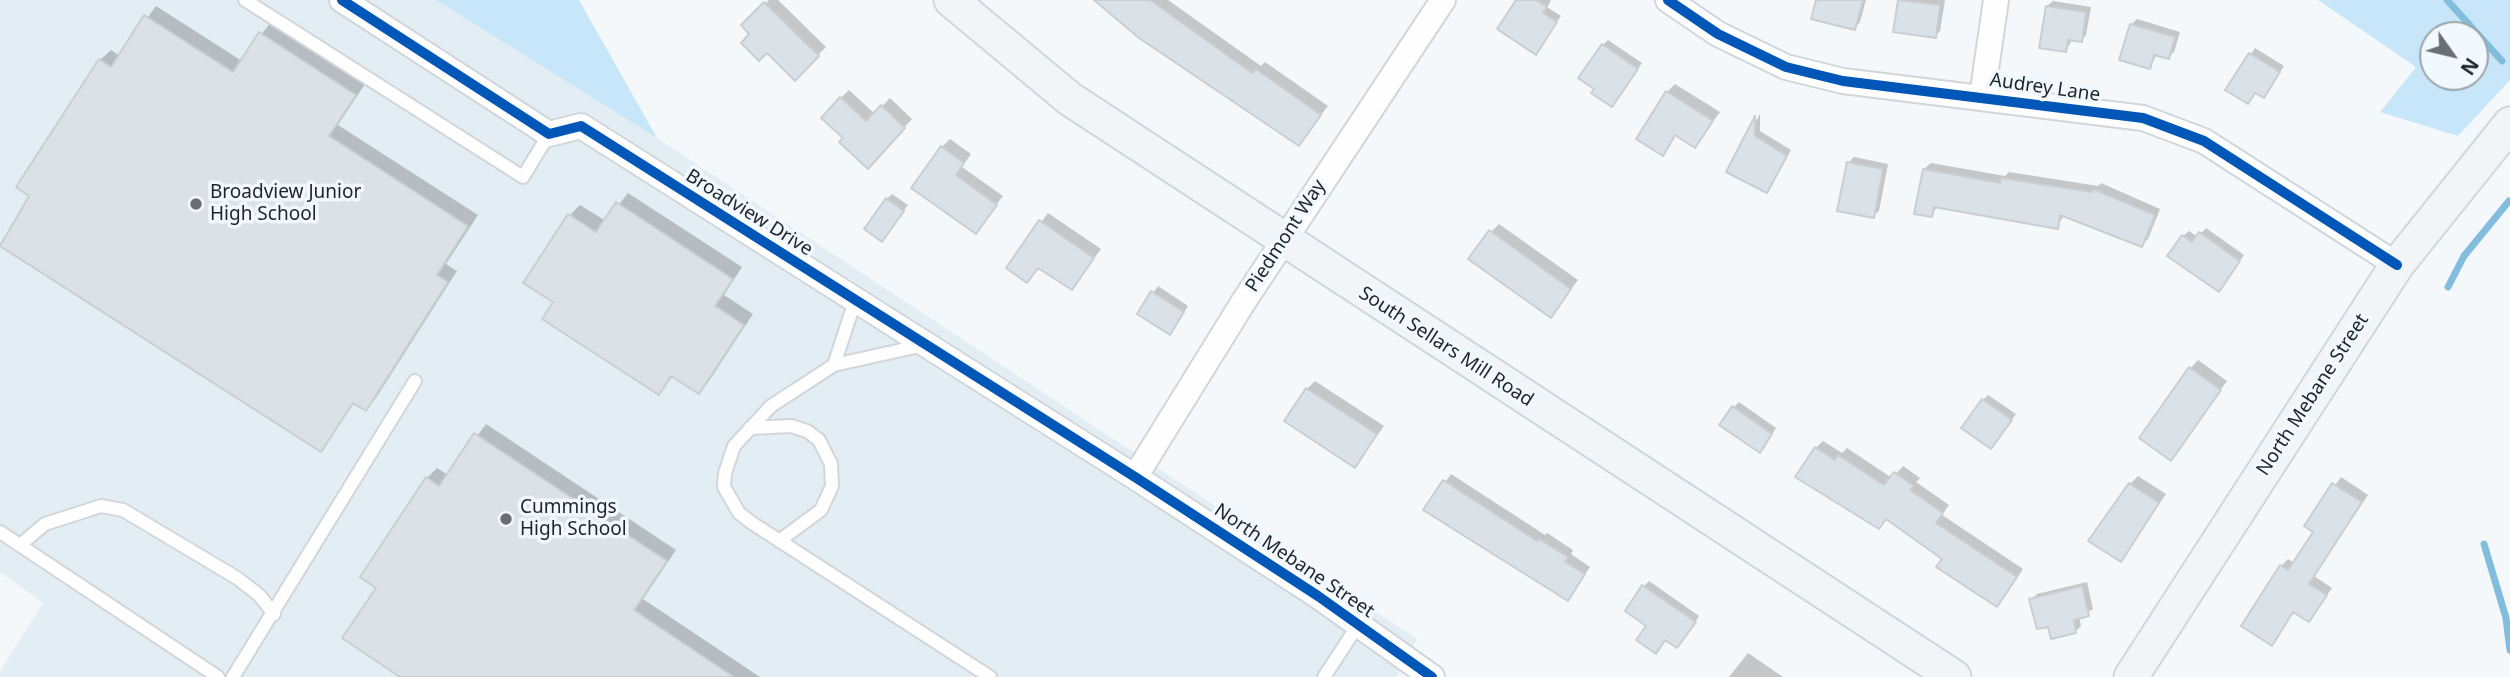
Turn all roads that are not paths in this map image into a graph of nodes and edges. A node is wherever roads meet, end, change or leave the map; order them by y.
1 (245, 0) edge
2 (342, 0) edge
3 (951, 0) edge
4 (1443, 0) edge
5 (1668, 0) edge
6 (1996, 0) edge
7 (1982, 97) junction
8 (2510, 124) edge
9 (549, 134) junction
10 (1284, 241) junction
11 (2397, 265) junction
12 (855, 301) junction
13 (924, 345) junction
14 (834, 365) junction
15 (415, 381) dead end
16 (750, 429) junction
17 (1135, 477) junction
18 (0, 532) edge
19 (779, 541) junction
20 (20, 545) junction
21 (274, 614) junction
22 (1358, 625) junction
23 (218, 677) edge
24 (233, 677) edge
25 (990, 677) edge
26 (1324, 677) edge
27 (1432, 677) edge
28 (1954, 677) edge
29 (2131, 677) edge

1 - 9 lane
2 - 9 street
3 - 10 main road, South Sellars Mill Road
4 - 10 street, Piedmont Way
5 - 7 street, Audrey Lane
6 - 7 street
7 - 11 street, Audrey Lane
8 - 11 main road, North Mebane Street
9 - 12 street, Broadview Drive
10 - 17 street, Piedmont Way
10 - 28 main road, South Sellars Mill Road
11 - 29 main road, North Mebane Street
12 - 13 street, Broadview Drive
12 - 14 lane
13 - 14 lane
13 - 17 street, Broadview Drive
14 - 16 lane
15 - 21 lane
16 - 19 lane
16 - 19 lane
17 - 22 street, North Mebane Street
18 - 20 lane
19 - 25 lane
20 - 21 lane
20 - 23 lane
21 - 24 lane
22 - 26 lane
22 - 27 street, North Mebane Street

